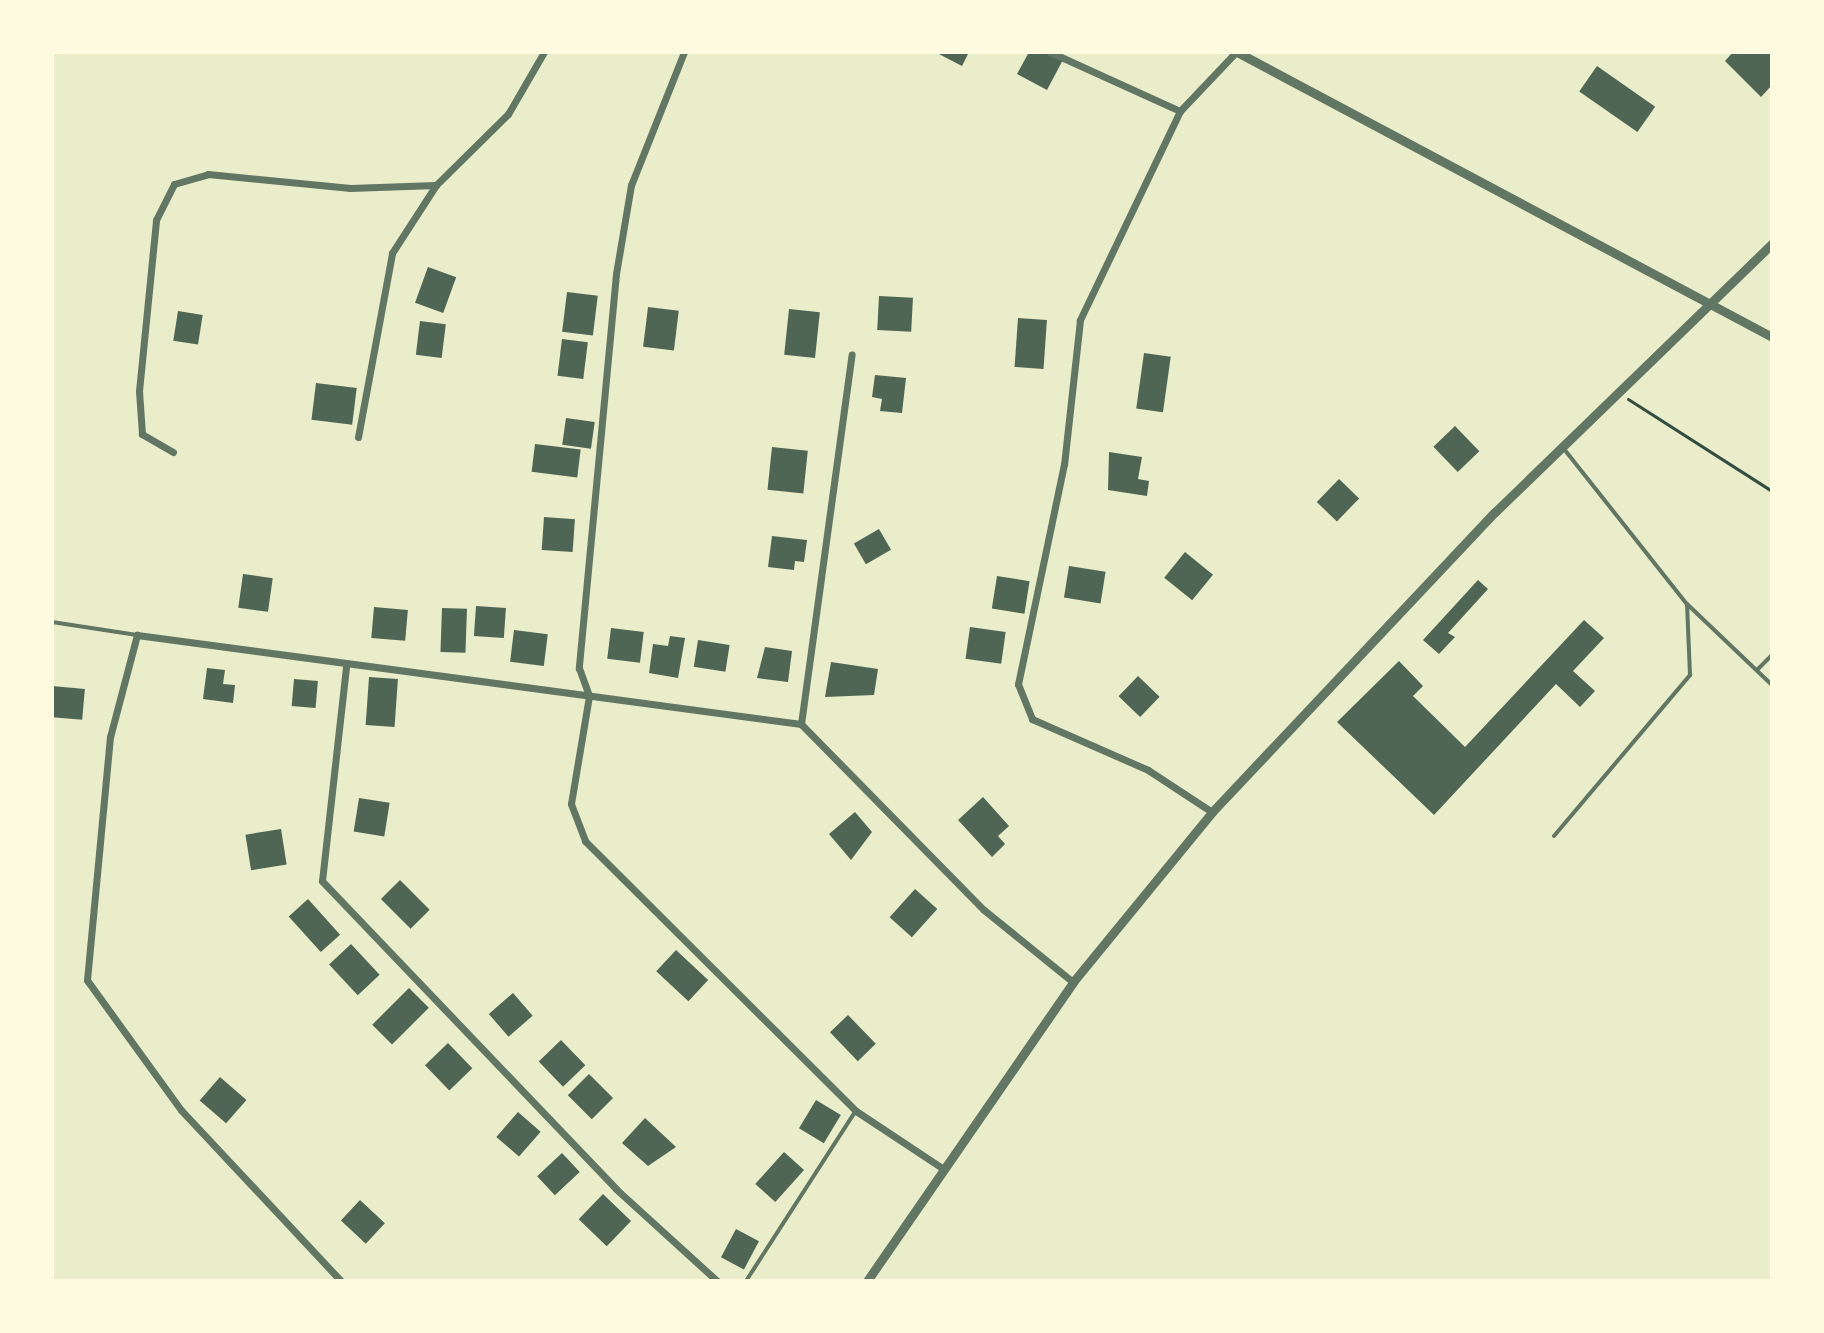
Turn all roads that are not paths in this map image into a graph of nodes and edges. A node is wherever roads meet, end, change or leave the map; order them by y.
1 (544, 52) edge
2 (684, 52) edge
3 (1050, 52) edge
4 (1236, 52) edge
5 (1180, 111) junction
6 (436, 185) junction
7 (1772, 244) edge
8 (1714, 300) junction
9 (1772, 337) edge
10 (852, 354) dead end
11 (358, 437) dead end
12 (1562, 447) junction
13 (173, 452) dead end
14 (1687, 604) junction
15 (52, 622) edge
16 (137, 635) junction
17 (1772, 655) edge
18 (346, 667) junction
19 (1757, 670) junction
20 (1772, 685) edge
21 (589, 696) junction
22 (801, 724) junction
23 (1212, 812) junction
24 (1554, 836) dead end
25 (1073, 982) junction
26 (856, 1111) junction
27 (942, 1168) junction
28 (341, 1281) edge
29 (717, 1281) edge
30 (746, 1281) edge
31 (867, 1281) edge

1 - 6 street
2 - 21 street
3 - 5 street
4 - 5 street
4 - 8 street
5 - 23 street
6 - 11 street
6 - 13 street
7 - 8 street
8 - 9 street
8 - 12 street
10 - 22 street
12 - 14 lane
12 - 23 street
14 - 19 lane
14 - 24 lane
15 - 16 lane
16 - 18 street
16 - 28 street
17 - 19 lane
18 - 21 street
18 - 29 street
19 - 20 lane
21 - 22 street
21 - 26 street
22 - 25 street
23 - 25 street
25 - 27 street
26 - 27 street
26 - 30 lane
27 - 31 street

